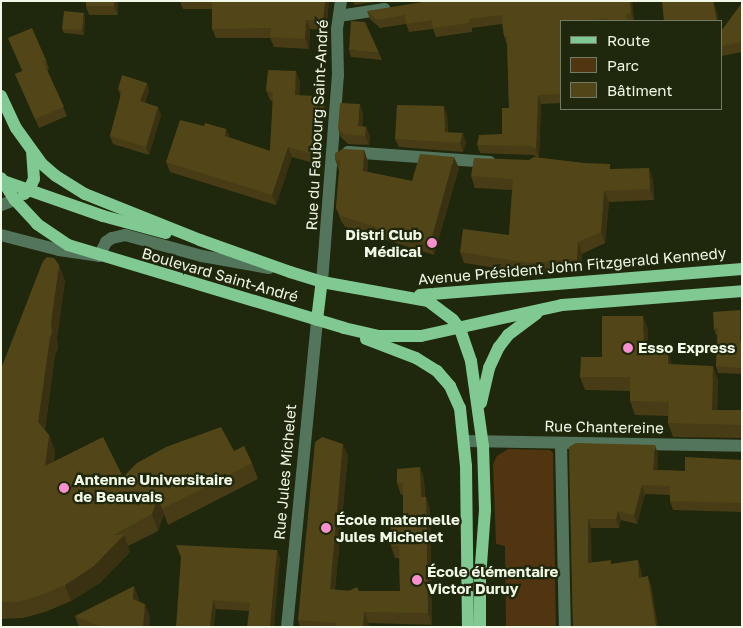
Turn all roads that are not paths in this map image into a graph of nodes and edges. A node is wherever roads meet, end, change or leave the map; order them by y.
1 (342, 1) edge
2 (398, 7) edge
3 (339, 16) junction
4 (1, 96) edge
5 (333, 151) junction
6 (32, 152) junction
7 (503, 163) edge
8 (2, 180) edge
9 (29, 190) junction
10 (15, 200) junction
11 (1, 204) edge
12 (1, 235) edge
13 (200, 240) junction
14 (99, 256) junction
15 (742, 269) edge
16 (290, 272) junction
17 (322, 282) junction
18 (742, 291) edge
19 (404, 295) junction
20 (544, 308) junction
21 (318, 320) junction
22 (344, 328) junction
23 (460, 329) junction
24 (479, 410) junction
25 (465, 441) junction
26 (483, 442) junction
27 (561, 442) junction
28 (742, 446) edge
29 (287, 627) edge
30 (468, 627) edge
31 (480, 627) edge
32 (564, 627) edge

1 - 3 street, Rue du Faubourg Saint-André
2 - 3 street
3 - 5 street, Rue du Faubourg Saint-André
4 - 6 main road, Boulevard Saint-André
5 - 7 street
5 - 17 street, Rue du Faubourg Saint-André
6 - 9 main road
6 - 13 main road, Boulevard Saint-André
8 - 9 main road
8 - 10 main road, Boulevard Saint-André
9 - 10 main road
9 - 13 main road
10 - 11 street
10 - 14 main road, Boulevard Saint-André
12 - 14 street
13 - 16 main road, Boulevard Saint-André
14 - 16 street
14 - 21 main road, Boulevard Saint-André
15 - 19 main road, Avenue Président John Fitzgerald Kennedy
16 - 17 main road, Boulevard Saint-André
17 - 19 main road, Boulevard Saint-André
17 - 21 main road
18 - 20 main road
19 - 23 main road
20 - 23 main road
20 - 24 main road
21 - 22 main road, Boulevard Saint-André
21 - 29 street, Rue Jules Michelet
22 - 23 main road, Boulevard Saint-André
22 - 25 main road
23 - 24 main road
24 - 26 main road
25 - 26 street, Rue Chantereine
25 - 30 main road
26 - 27 street, Rue Chantereine
26 - 31 main road
27 - 28 street, Rue Chantereine
27 - 32 street

